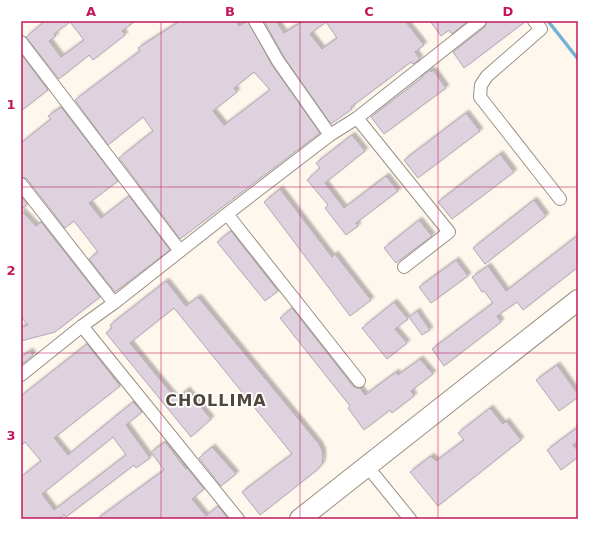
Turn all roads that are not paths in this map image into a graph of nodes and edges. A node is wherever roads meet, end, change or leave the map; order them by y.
1 (255, 21) edge
2 (480, 21) edge
3 (534, 21) edge
4 (21, 42) edge
5 (356, 118) junction
6 (330, 135) junction
7 (21, 184) edge
8 (560, 198) dead end
9 (227, 214) junction
10 (180, 252) junction
11 (404, 268) dead end
12 (578, 300) edge
13 (114, 304) junction
14 (82, 326) junction
15 (21, 375) edge
16 (359, 381) dead end
17 (367, 466) junction
18 (238, 519) edge
19 (300, 519) edge
20 (410, 519) edge

1 - 6 street
2 - 5 street
3 - 8 street
4 - 10 street
5 - 6 street
5 - 11 street
6 - 9 street
7 - 13 street
9 - 10 street
9 - 16 street
10 - 13 street
12 - 17 main road
13 - 14 street
14 - 15 street
14 - 18 street
17 - 19 main road
17 - 20 street

